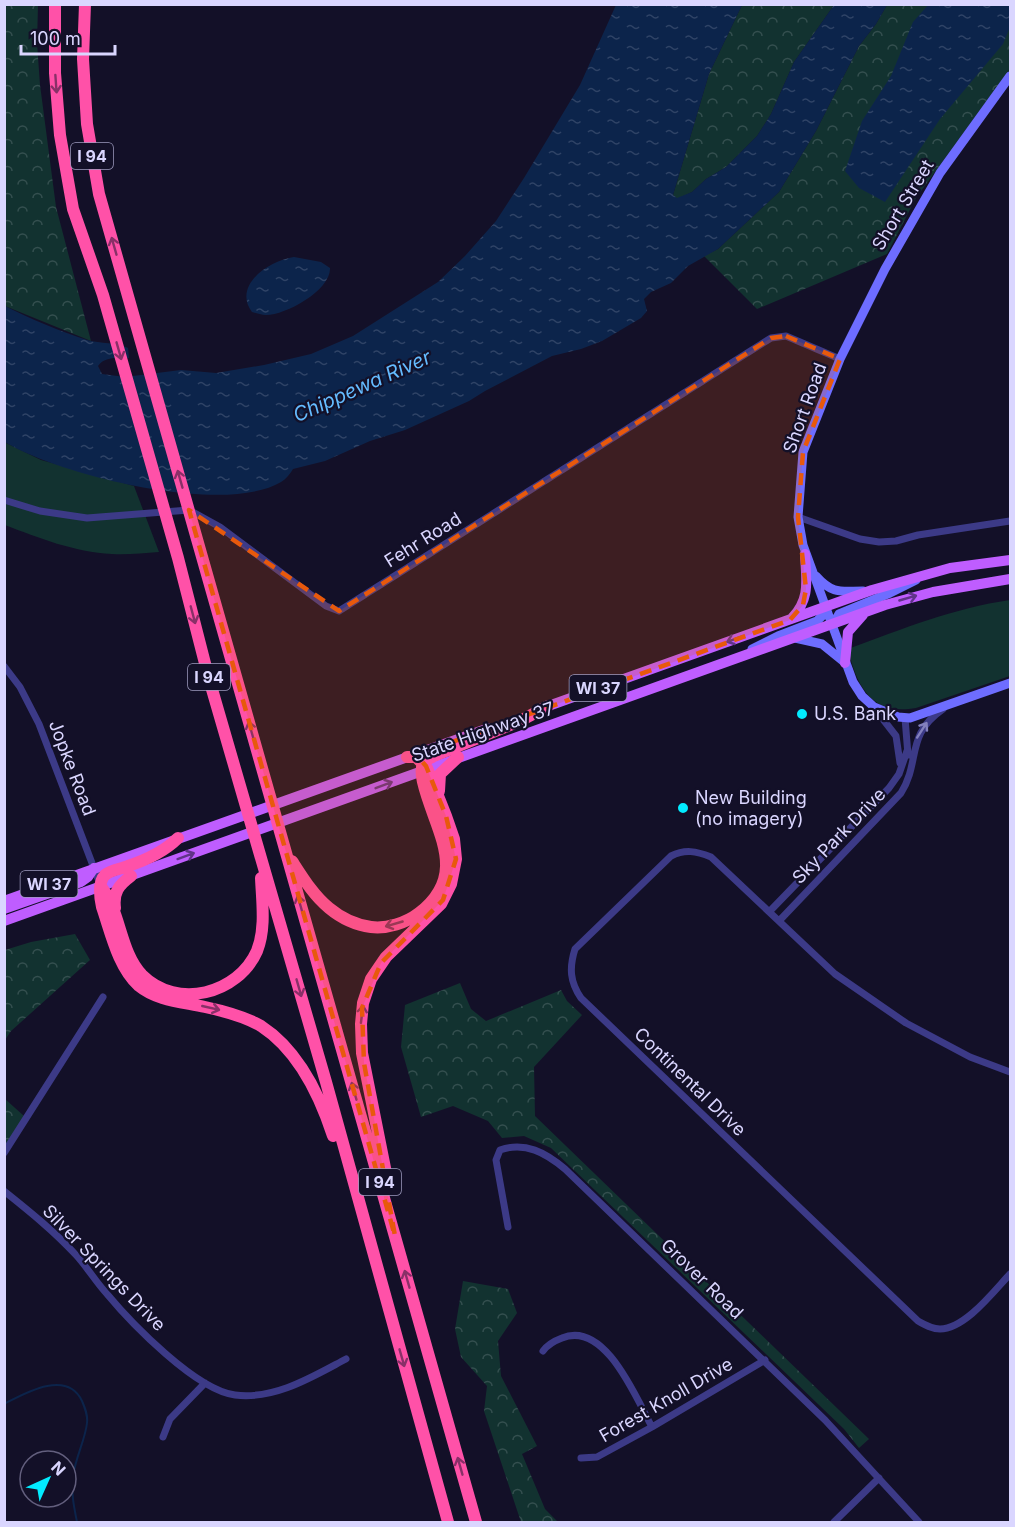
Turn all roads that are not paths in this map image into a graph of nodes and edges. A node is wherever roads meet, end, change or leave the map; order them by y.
1 (55, 4) edge
2 (85, 4) edge
3 (1011, 76) edge
4 (840, 359) junction
5 (4, 500) edge
6 (798, 517) junction
7 (1011, 521) edge
8 (805, 554) junction
9 (1011, 560) edge
10 (811, 570) junction
11 (923, 575) junction
12 (1011, 579) edge
13 (868, 591) junction
14 (825, 606) junction
15 (866, 613) junction
16 (790, 620) junction
17 (833, 625) junction
18 (795, 638) junction
19 (845, 663) junction
20 (724, 664) junction
21 (4, 666) edge
22 (1011, 683) edge
23 (950, 704) junction
24 (548, 706) junction
25 (874, 707) junction
26 (905, 718) junction
27 (907, 751) junction
28 (407, 757) junction
29 (458, 757) junction
30 (910, 766) junction
31 (424, 767) junction
32 (901, 768) junction
33 (446, 816) junction
34 (178, 838) junction
35 (284, 845) junction
36 (260, 854) junction
37 (94, 868) junction
38 (131, 876) junction
39 (100, 886) junction
40 (4, 901) edge
41 (4, 909) edge
42 (770, 911) junction
43 (4, 921) edge
44 (779, 921) junction
45 (121, 932) junction
46 (103, 997) dead end
47 (1011, 1071) edge
48 (4, 1153) edge
49 (4, 1191) edge
50 (508, 1227) dead end
51 (395, 1236) junction
52 (374, 1259) junction
53 (1011, 1274) edge
54 (543, 1351) dead end
55 (346, 1359) dead end
56 (765, 1360) junction
57 (206, 1383) junction
58 (652, 1427) junction
59 (163, 1437) dead end
60 (580, 1458) dead end
61 (879, 1478) junction
62 (448, 1522) edge
63 (476, 1522) edge
64 (834, 1522) edge
65 (919, 1522) edge

1 -> 36 highway, I 94
35 -> 2 highway, I 94
3 - 4 street, Short Street
4 - 5 street, Fehr Road
4 - 6 street, Short Road
6 - 7 street
6 - 8 street, Short Road
8 - 10 street, Short Road
8 - 16 main road
9 - 11 main road, State Highway 37 / WI 37
10 - 13 street
10 - 14 street, Short Road
11 - 13 main road, State Highway 37 / WI 37
11 - 17 street
15 -> 12 main road, State Highway 37 / WI 37
13 - 14 main road, State Highway 37 / WI 37
14 - 16 main road, State Highway 37 / WI 37
14 - 17 street, Short Road
14 - 20 street
15 - 17 main road, State Highway 37 / WI 37
15 - 19 main road
16 -> 24 main road, State Highway 37 / WI 37
17 - 18 main road, State Highway 37 / WI 37
17 - 19 street, Short Road
18 - 19 street
18 - 20 main road, State Highway 37 / WI 37
19 - 25 street, Short Road
20 - 29 main road, State Highway 37 / WI 37
21 - 37 street, Jopke Road
22 - 23 street
23 - 26 street
30 -> 23 street, Sky Park Drive
24 - 28 main road, State Highway 37 / WI 37
24 - 31 highway
25 - 26 street
25 - 32 street
26 - 27 street, Sky Park Drive
27 - 30 street, Sky Park Drive
27 - 32 street, Sky Park Drive
28 - 31 highway
28 - 34 main road, State Highway 37 / WI 37
29 - 31 main road, State Highway 37 / WI 37
29 - 33 highway
30 - 44 street, Sky Park Drive
31 - 33 highway
31 -> 35 highway
38 -> 31 main road, State Highway 37 / WI 37
32 - 42 street, Sky Park Drive
51 -> 33 highway
34 - 37 main road, State Highway 37 / WI 37
34 - 39 highway
51 -> 35 highway, I 94
36 - 45 highway
36 -> 52 highway, I 94
37 - 39 street, Jopke Road
37 - 40 main road, State Highway 37 / WI 37
37 - 41 main road
38 - 39 main road, State Highway 37 / WI 37
38 - 45 highway
39 - 43 main road, State Highway 37 / WI 37
39 - 45 highway
39 -> 52 highway
42 - 44 street
42 - 53 street, Continental Drive
44 - 47 street
46 - 48 street
49 - 57 street, Silver Springs Drive
50 - 56 street, Grover Road
63 -> 51 highway, I 94
52 -> 62 highway, I 94
54 - 58 street
55 - 57 street, Silver Springs Drive
56 - 58 street, Forest Knoll Drive
56 - 61 street, Grover Road
57 - 59 street
58 - 60 street, Forest Knoll Drive
61 - 64 street
61 - 65 street, Grover Road

